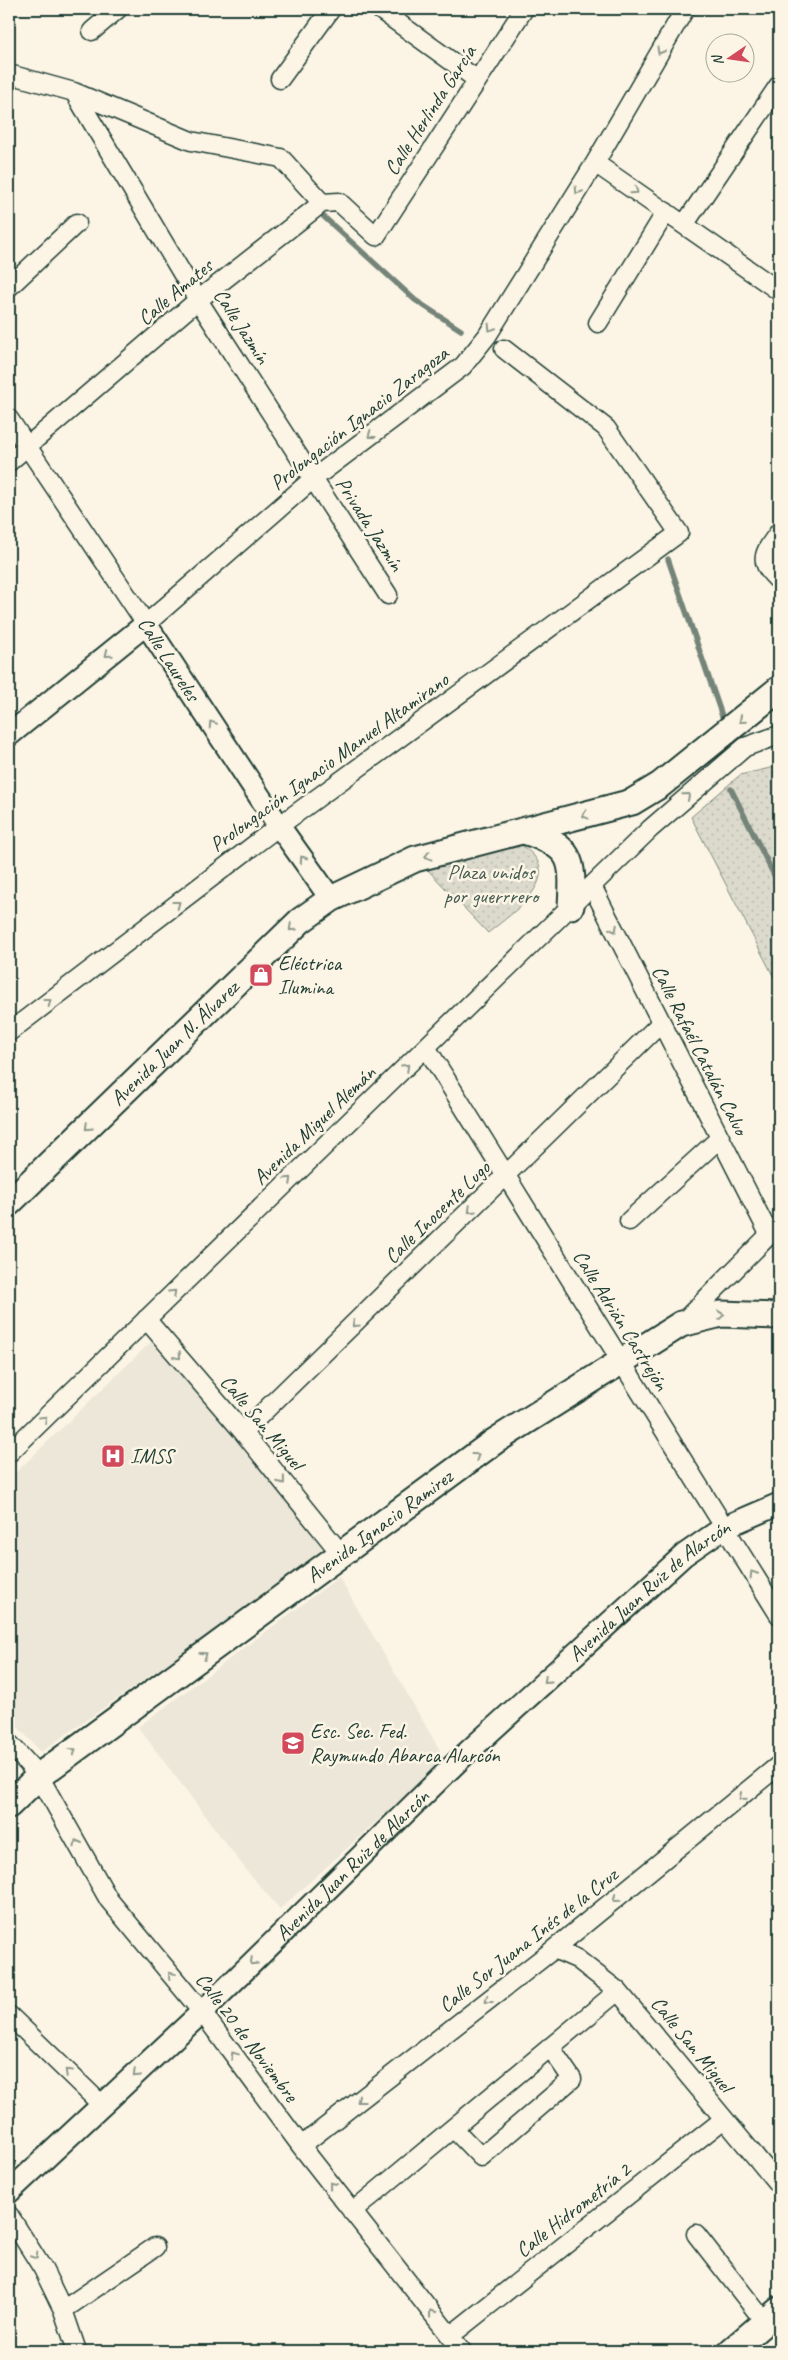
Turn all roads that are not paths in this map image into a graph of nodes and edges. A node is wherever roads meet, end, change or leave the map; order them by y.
1 (118, 9) edge
2 (331, 9) edge
3 (378, 9) edge
4 (524, 9) edge
5 (685, 9) edge
6 (92, 31) dead end
7 (9, 74) edge
8 (280, 79) dead end
9 (476, 79) junction
10 (779, 85) edge
11 (74, 92) junction
12 (595, 163) junction
13 (322, 203) junction
14 (666, 212) junction
15 (77, 222) dead end
16 (684, 225) junction
17 (9, 287) edge
18 (779, 291) edge
19 (198, 300) junction
20 (598, 324) dead end
21 (504, 349) dead end
22 (9, 419) edge
23 (27, 447) junction
24 (9, 462) edge
25 (314, 478) junction
26 (779, 532) edge
27 (779, 580) edge
28 (388, 594) dead end
29 (146, 624) junction
30 (779, 689) edge
31 (9, 735) edge
32 (779, 735) edge
33 (279, 826) junction
34 (524, 831) junction
35 (592, 886) junction
36 (331, 899) junction
37 (571, 906) junction
38 (661, 1023) junction
39 (9, 1032) edge
40 (426, 1047) junction
41 (720, 1138) junction
42 (506, 1176) junction
43 (9, 1203) edge
44 (628, 1221) dead end
45 (774, 1229) edge
46 (779, 1316) edge
47 (146, 1319) junction
48 (681, 1324) junction
49 (622, 1363) junction
50 (244, 1432) junction
51 (9, 1453) edge
52 (779, 1504) edge
53 (724, 1528) junction
54 (342, 1554) junction
55 (779, 1615) edge
56 (9, 1743) edge
57 (779, 1765) edge
58 (38, 1776) junction
59 (9, 1805) edge
60 (554, 1949) junction
61 (618, 1991) junction
62 (202, 2012) junction
63 (9, 2015) edge
64 (550, 2047) junction
65 (102, 2106) junction
66 (724, 2119) junction
67 (453, 2128) junction
68 (301, 2146) junction
69 (779, 2185) edge
70 (9, 2192) edge
71 (352, 2212) junction
72 (9, 2215) edge
73 (696, 2234) dead end
74 (155, 2247) dead end
75 (63, 2310) junction
76 (772, 2315) edge
77 (450, 2336) junction
78 (77, 2351) edge
79 (462, 2351) edge
80 (731, 2351) edge

1 - 6 street
2 - 8 street
3 - 9 street
4 - 9 street, Calle Herlinda García
5 -> 12 street, Prolongación Ignacio Zaragoza
7 - 11 street
9 - 13 street, Calle Herlinda García
10 - 16 street
11 - 13 street
11 - 19 street, Calle Jazmín
12 -> 14 street
12 -> 25 street, Prolongación Ignacio Zaragoza
13 - 19 street, Calle Amates
14 - 16 street
14 - 20 street
15 - 17 street
16 - 18 street
19 - 23 street, Calle Amates
19 - 25 street, Calle Jazmín
21 - 33 street, Prolongación Ignacio Manuel Altamirano
22 - 23 street, Calle Laureles
23 - 24 street, Calle Amates
23 - 29 street, Calle Laureles
25 - 28 street, Privada Jazmín
25 - 29 street, Prolongación Ignacio Zaragoza
26 - 27 street
29 -> 31 street
33 -> 29 street, Calle Laureles
30 -> 34 main road, Avenida Juan N. Álvarez
35 -> 32 street, Avenida Miguel Alemán
36 -> 33 street, Calle Laureles
39 -> 33 street, Prolongación Ignacio Manuel Altamirano
34 -> 36 main road, Avenida Juan N. Álvarez
34 - 37 main road
35 - 37 street, Avenida Miguel Alemán
35 -> 38 street, Calle Rafaél Catalán Calvo
36 -> 43 main road, Avenida Juan N. Álvarez
37 - 40 street, Avenida Miguel Alemán
38 - 41 street, Calle Rafaél Catalán Calvo
38 - 42 street, Calle Inocente Lugo
40 - 42 street, Calle Adrián Castrejón
47 -> 40 street, Avenida Miguel Alemán
41 - 44 street
41 - 45 street, Calle Rafaél Catalán Calvo
42 - 49 street, Calle Adrián Castrejón
42 -> 50 street, Calle Inocente Lugo
45 - 48 street
48 -> 46 main road, Avenida Ignacio Ramirez
47 -> 50 street, Calle San Miguel
51 -> 47 street, Avenida Miguel Alemán
48 - 49 main road, Avenida Ignacio Ramirez
49 - 53 street, Calle Adrián Castrejón
54 -> 49 main road, Avenida Ignacio Ramirez
50 -> 54 street, Calle San Miguel
52 - 53 street, Avenida Juan Ruiz de Alarcón
55 -> 53 street, Calle Adrián Castrejón
53 -> 62 street, Avenida Juan Ruiz de Alarcón
58 -> 54 main road, Avenida Ignacio Ramirez
56 - 58 street, Calle 20 de Noviembre
57 -> 60 street, Calle Sor Juana Inés de la Cruz
58 - 59 main road, Avenida Ignacio Ramirez
62 -> 58 street, Calle 20 de Noviembre
60 - 61 street, Calle San Miguel
60 -> 68 street, Calle Sor Juana Inés de la Cruz
61 - 64 street
61 - 66 street, Calle San Miguel
62 -> 65 street, Avenida Juan Ruiz de Alarcón
68 -> 62 street, Calle 20 de Noviembre
65 -> 63 street
64 - 67 street
64 - 67 street
65 - 70 street, Avenida Juan Ruiz de Alarcón
66 - 69 street, Calle San Miguel
66 - 77 street, Calle Hidrometría 2
67 - 71 street
71 -> 68 street, Calle 20 de Noviembre
77 -> 71 street, Calle 20 de Noviembre
72 -> 75 street
73 - 76 street
74 - 75 street
75 - 78 street
76 - 80 main road
77 - 79 street, Calle 20 de Noviembre

